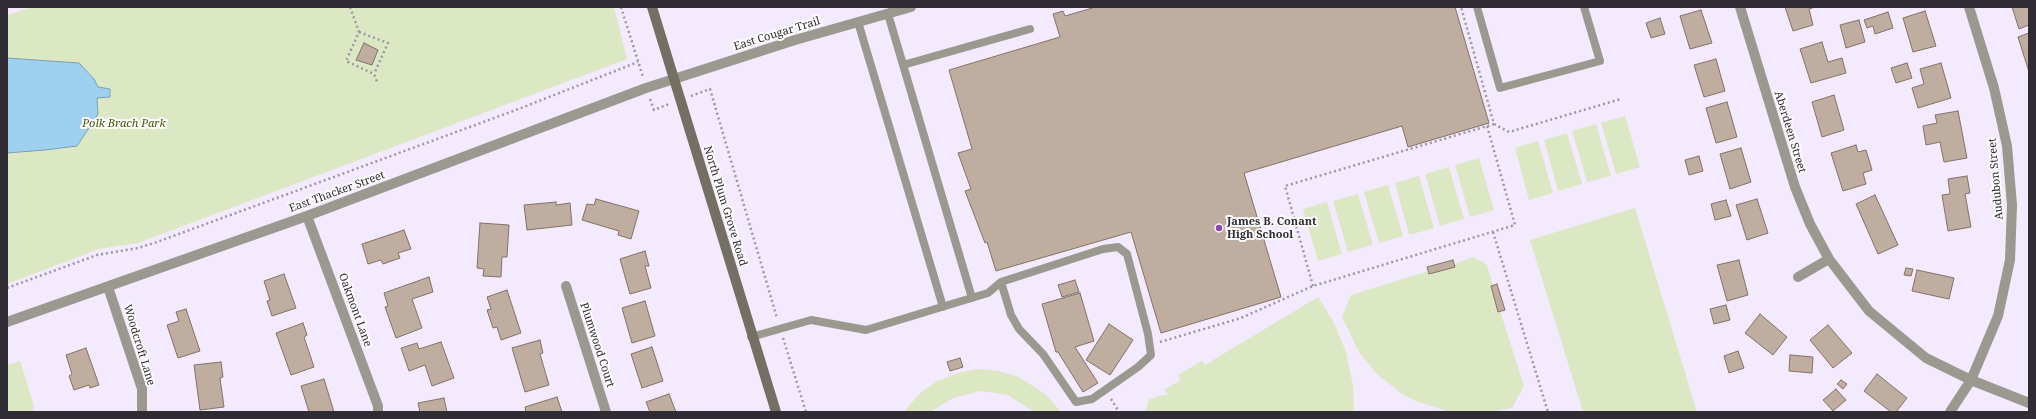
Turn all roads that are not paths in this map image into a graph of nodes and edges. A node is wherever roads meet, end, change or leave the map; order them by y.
1 (652, 7) edge
2 (911, 7) edge
3 (1477, 7) edge
4 (1584, 7) edge
5 (1740, 7) edge
6 (1969, 7) edge
7 (888, 14) junction
8 (858, 22) junction
9 (1030, 29) dead end
10 (903, 64) junction
11 (674, 79) junction
12 (307, 216) junction
13 (1829, 259) junction
14 (1798, 277) dead end
15 (1001, 282) junction
16 (566, 286) dead end
17 (108, 287) junction
18 (972, 298) junction
19 (943, 307) junction
20 (7, 322) edge
21 (752, 337) junction
22 (1972, 380) junction
23 (2029, 403) edge
24 (142, 412) edge
25 (378, 412) edge
26 (606, 412) edge
27 (776, 412) edge
28 (1950, 412) edge

1 - 11 street, North Plum Grove Road
2 - 7 street, East Cougar Trail
3 - 4 lane
5 - 13 street, Aberdeen Street
6 - 22 street, Audubon Street
7 - 8 street, East Cougar Trail
7 - 10 lane
8 - 11 street, East Cougar Trail
8 - 19 lane
9 - 10 lane
10 - 18 lane
11 - 12 street, East Thacker Street
11 - 21 street, North Plum Grove Road
12 - 17 street, East Thacker Street
12 - 25 street, Oakmont Lane
13 - 14 street
13 - 22 street, Aberdeen Street
15 - 15 lane
15 - 18 lane
16 - 26 street, Plumwood Court
17 - 20 street, East Thacker Street
17 - 24 street, Woodcroft Lane
18 - 19 lane
19 - 21 lane
21 - 27 street, North Plum Grove Road
22 - 23 street, Aberdeen Street
22 - 28 street, Audubon Street

